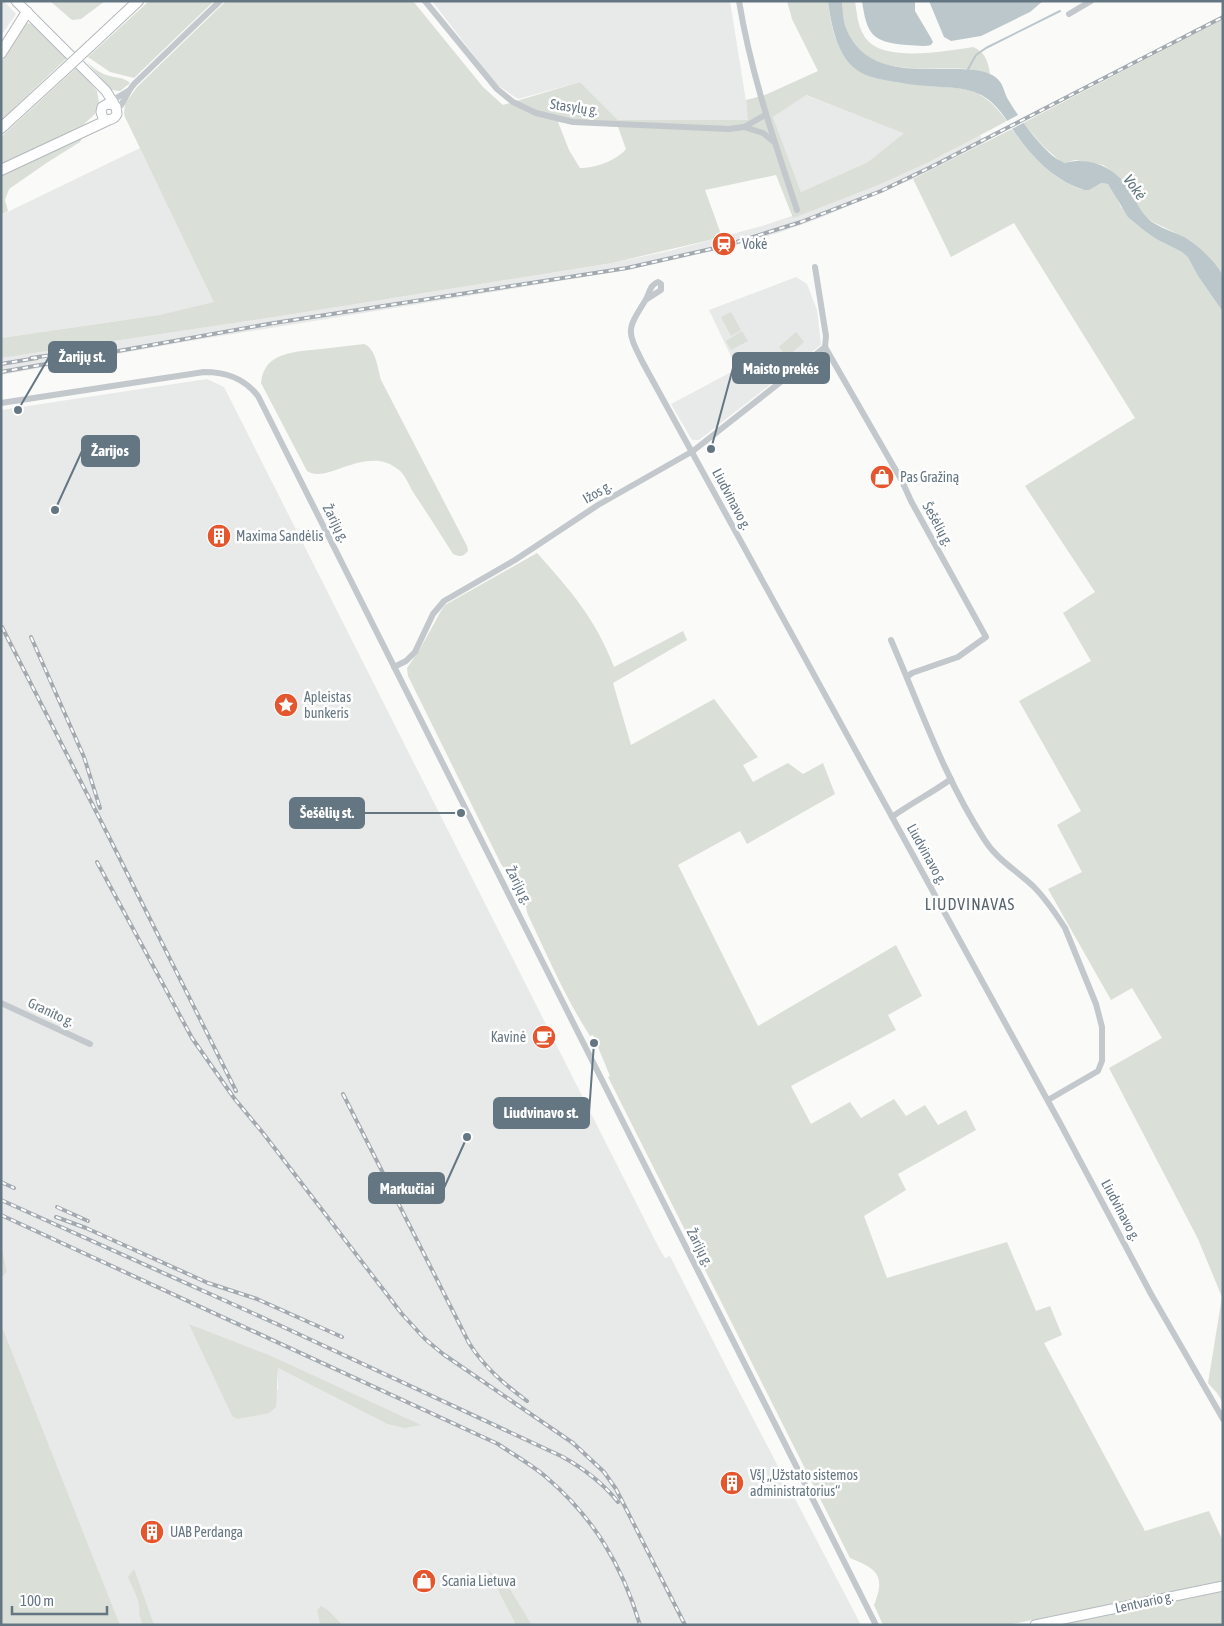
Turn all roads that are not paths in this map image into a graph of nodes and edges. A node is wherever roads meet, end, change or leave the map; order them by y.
1 (16, 1) edge
2 (138, 1) edge
3 (220, 1) edge
4 (425, 1) edge
5 (739, 1) edge
6 (1091, 1) edge
7 (28, 12) junction
8 (1069, 14) dead end
9 (1, 53) edge
10 (128, 91) junction
11 (110, 105) junction
12 (765, 115) junction
13 (108, 120) junction
14 (744, 127) junction
15 (1, 128) edge
16 (774, 142) junction
17 (1, 170) edge
18 (797, 210) dead end
19 (815, 267) dead end
20 (647, 299) dead end
21 (824, 347) junction
22 (1, 403) edge
23 (693, 451) junction
24 (891, 640) dead end
25 (394, 666) junction
26 (908, 676) junction
27 (951, 779) junction
28 (892, 816) junction
29 (1, 1002) edge
30 (90, 1044) dead end
31 (1048, 1100) junction
32 (1223, 1419) edge
33 (1223, 1586) edge
34 (876, 1625) edge
35 (1035, 1625) edge

1 - 7 main road
2 - 15 highway, bridge
3 - 10 street
4 - 14 street, Stasylų g.
5 - 12 street
6 - 8 street
7 - 9 highway
7 - 11 main road
10 - 11 street
10 - 11 street
11 - 13 main road
11 - 13 main road
12 - 14 street, Stasylų g.
12 - 16 street
13 - 17 highway
14 - 16 street
16 - 18 street
19 - 21 street
20 - 23 street, Liudvinavo g.
21 - 23 street, Ižos g.
21 - 26 street, Šešėlių g.
22 - 25 street, Žarijų g.
23 - 25 street, Ižos g.
23 - 28 street, Liudvinavo g.
24 - 26 street
25 - 34 street, Žarijų g.
26 - 27 street
27 - 28 street
27 - 31 street
28 - 31 street, Liudvinavo g.
29 - 30 street, Granito g.
31 - 32 street, Liudvinavo g.
33 - 35 main road, Lentvario g.

